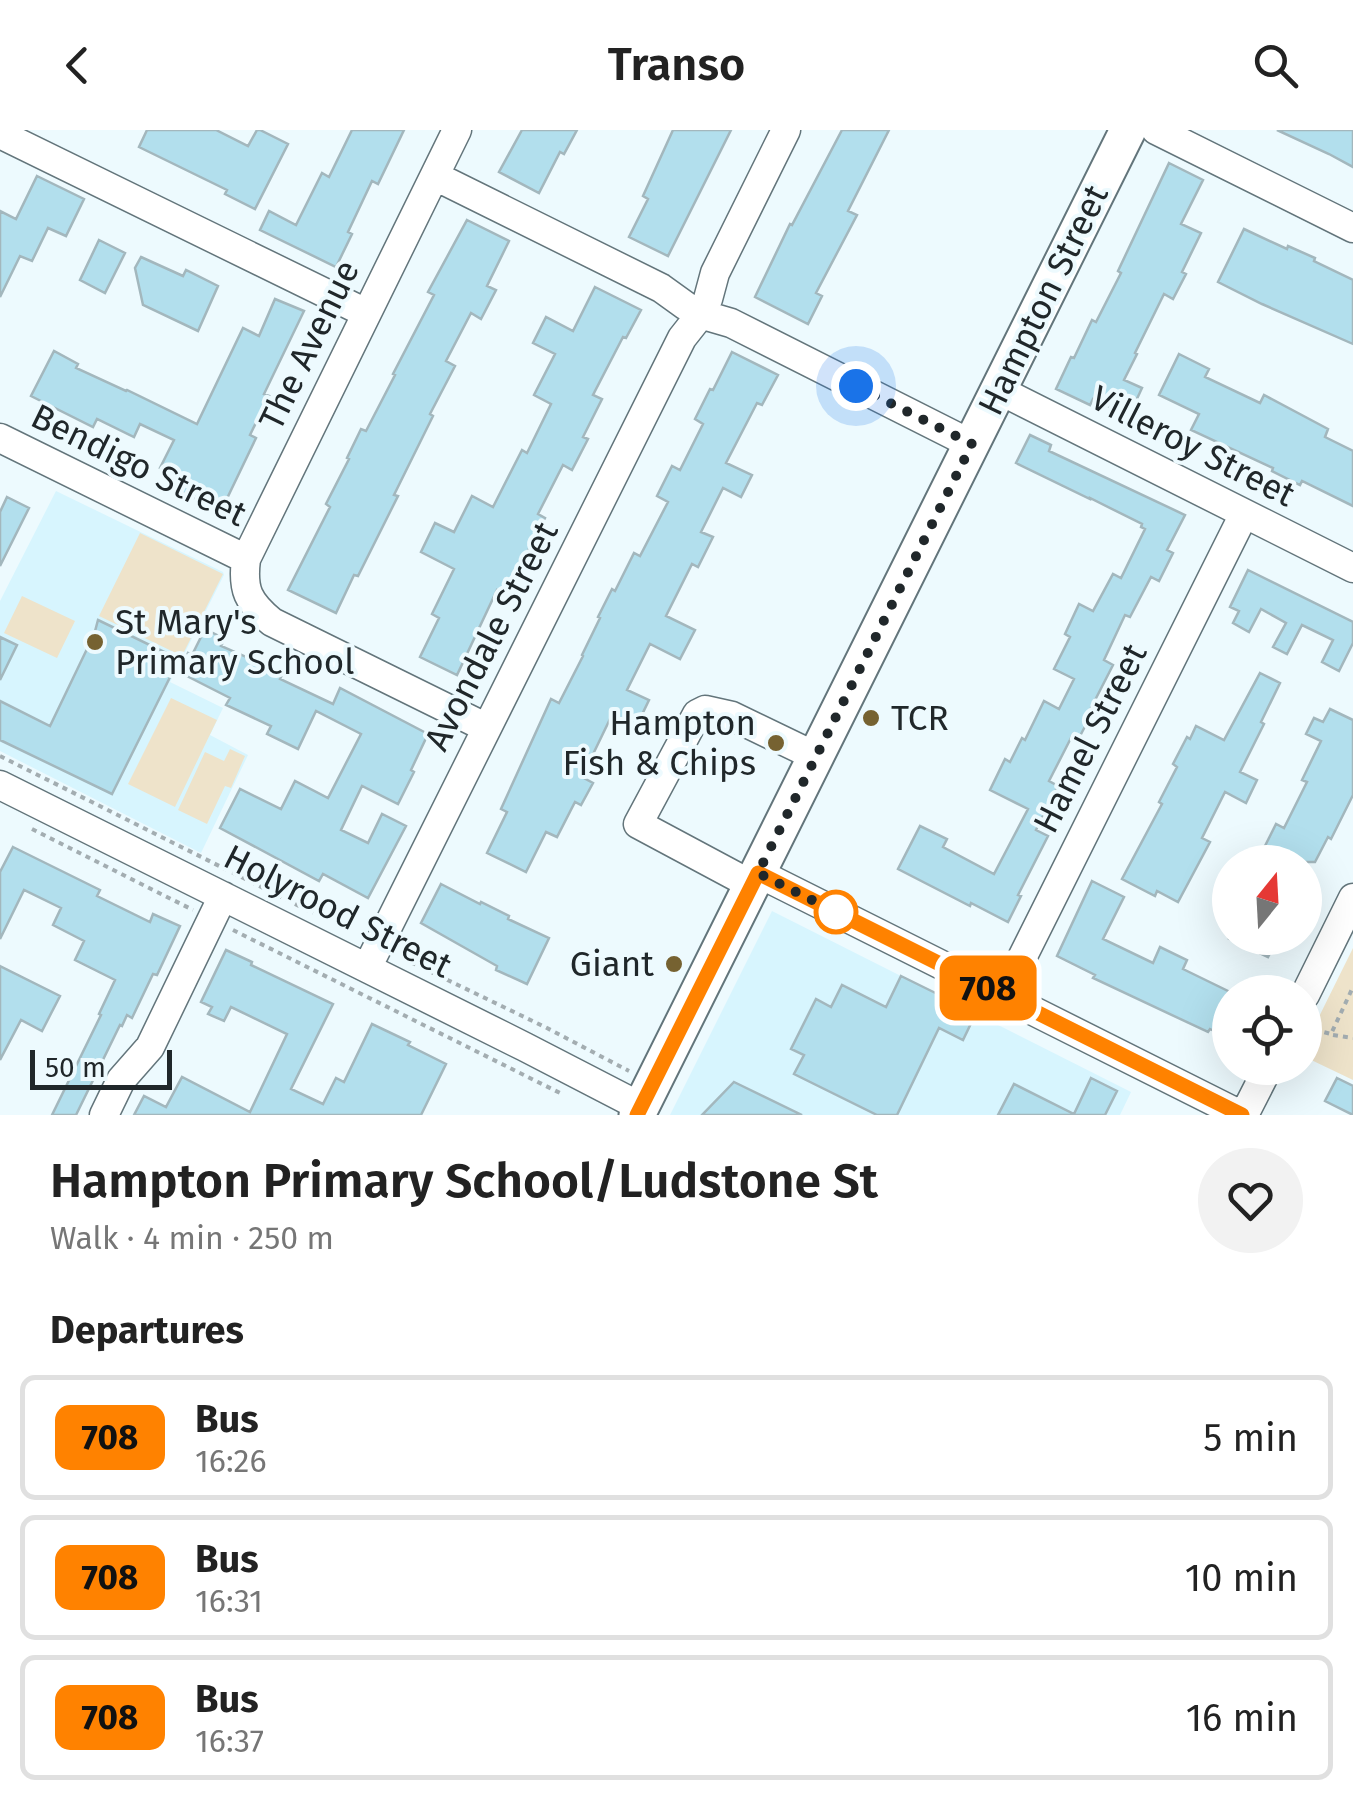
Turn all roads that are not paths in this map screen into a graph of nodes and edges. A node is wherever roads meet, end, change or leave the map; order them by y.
1 (457, 130) edge
2 (786, 130) edge
3 (1128, 130) edge
4 (1156, 130) edge
5 (0, 134) edge
6 (435, 176) junction
7 (1353, 228) edge
8 (701, 308) junction
9 (366, 313) junction
10 (999, 390) junction
11 (0, 438) edge
12 (972, 444) junction
13 (1244, 514) junction
14 (246, 559) junction
15 (1353, 568) edge
16 (487, 728) junction
17 (817, 756) junction
18 (3, 793) edge
19 (755, 879) junction
20 (1353, 898) edge
21 (218, 908) junction
22 (372, 957) junction
23 (1315, 975) edge
24 (1004, 996) junction
25 (1259, 1085) edge
26 (639, 1111) edge
27 (104, 1115) edge
28 (1243, 1115) edge

1 - 6 street, The Avenue
2 - 8 street, Avondale Street
3 - 10 main road, Hampton Street
4 - 7 street
5 - 9 street
6 - 8 street
6 - 9 street, The Avenue
8 - 12 street
8 - 16 street, Avondale Street
9 - 14 street, The Avenue
10 - 12 main road, Hampton Street
10 - 13 street, Villeroy Street
11 - 14 street, Bendigo Street
12 - 17 main road, Hampton Street
13 - 15 street, Villeroy Street
13 - 24 street, Hamel Street
14 - 16 street, The Avenue
16 - 22 street, Avondale Street
17 - 19 main road, Hampton Street
17 - 19 street
18 - 21 street, Holyrood Street
19 - 24 street
19 - 26 main road, Hampton Street
20 - 23 street
21 - 22 street, Holyrood Street
21 - 27 street
22 - 26 street, Holyrood Street
24 - 28 street
25 - 28 street

